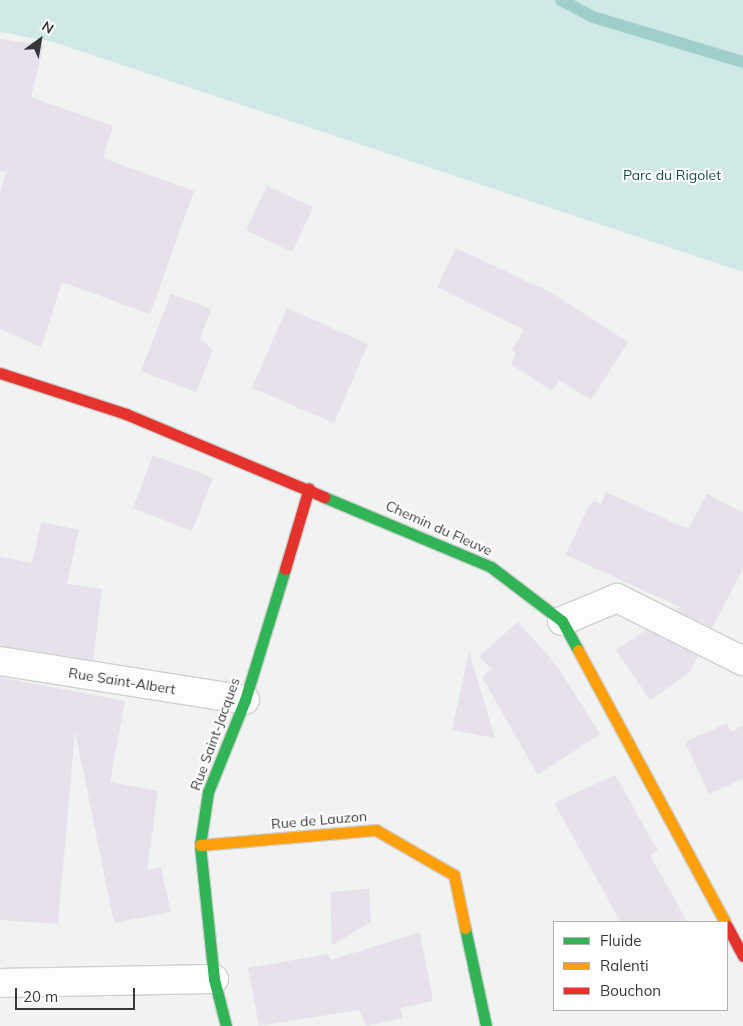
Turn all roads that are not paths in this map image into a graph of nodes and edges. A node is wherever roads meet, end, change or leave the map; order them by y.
1 (0, 374) edge
2 (309, 488) junction
3 (562, 621) junction
4 (0, 661) edge
5 (743, 661) edge
6 (245, 700) junction
7 (200, 845) junction
8 (724, 921) edge
9 (728, 928) edge
10 (743, 956) edge
11 (214, 979) junction
12 (0, 983) edge
13 (226, 1026) edge
14 (486, 1026) edge

1 - 2 street, Chemin du Fleuve
2 - 3 street, Chemin du Fleuve
2 - 6 street, Rue Saint-Jacques
3 - 5 street
3 - 8 street, Chemin du Fleuve
4 - 6 street, Rue Saint-Albert
6 - 7 street, Rue Saint-Jacques
7 - 11 street, Rue Saint-Jacques
7 - 14 street, Rue de Lauzon
9 - 10 street
11 - 12 street
11 - 13 street, Rue Saint-Jacques

